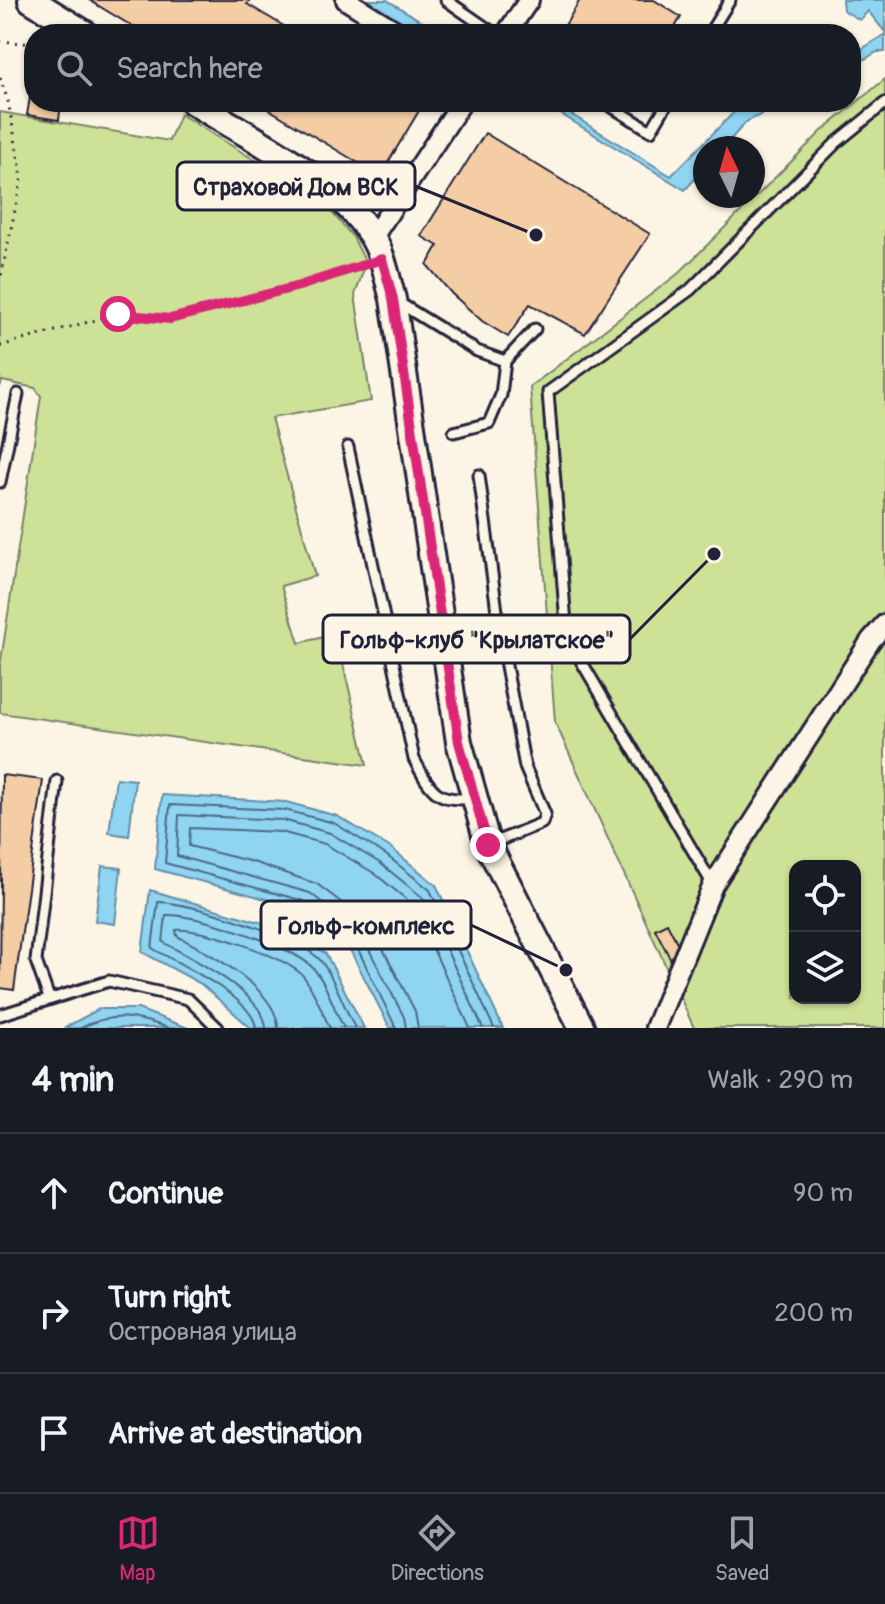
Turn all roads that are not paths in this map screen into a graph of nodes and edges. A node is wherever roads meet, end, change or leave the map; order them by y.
1 (31, 0) edge
2 (346, 0) edge
3 (446, 0) edge
4 (529, 0) edge
5 (730, 0) edge
6 (70, 24) edge
7 (385, 24) edge
8 (481, 24) edge
9 (513, 24) edge
10 (715, 24) edge
11 (885, 103) edge
12 (209, 112) edge
13 (456, 112) edge
14 (620, 112) edge
15 (662, 112) edge
16 (377, 248) junction
17 (393, 299) junction
18 (535, 329) dead end
19 (505, 361) junction
20 (18, 394) dead end
21 (454, 432) dead end
22 (348, 447) dead end
23 (479, 475) dead end
24 (0, 482) edge
25 (885, 624) edge
26 (57, 781) dead end
27 (472, 798) junction
28 (488, 845) junction
29 (713, 885) junction
30 (49, 998) junction
31 (0, 1015) edge
32 (218, 1028) edge
33 (582, 1028) edge
34 (655, 1028) edge

1 - 6 street
2 - 7 street
3 - 8 lane
4 - 9 street
5 - 10 lane
11 - 29 lane
12 - 16 street
13 - 16 street
14 - 15 lane
16 - 17 street
17 - 19 lane
17 - 27 street
18 - 19 lane
19 - 21 lane
20 - 24 lane
22 - 27 lane
23 - 28 lane
25 - 29 street
26 - 30 lane
27 - 28 street
28 - 33 street
29 - 34 street
30 - 31 lane
30 - 32 lane

